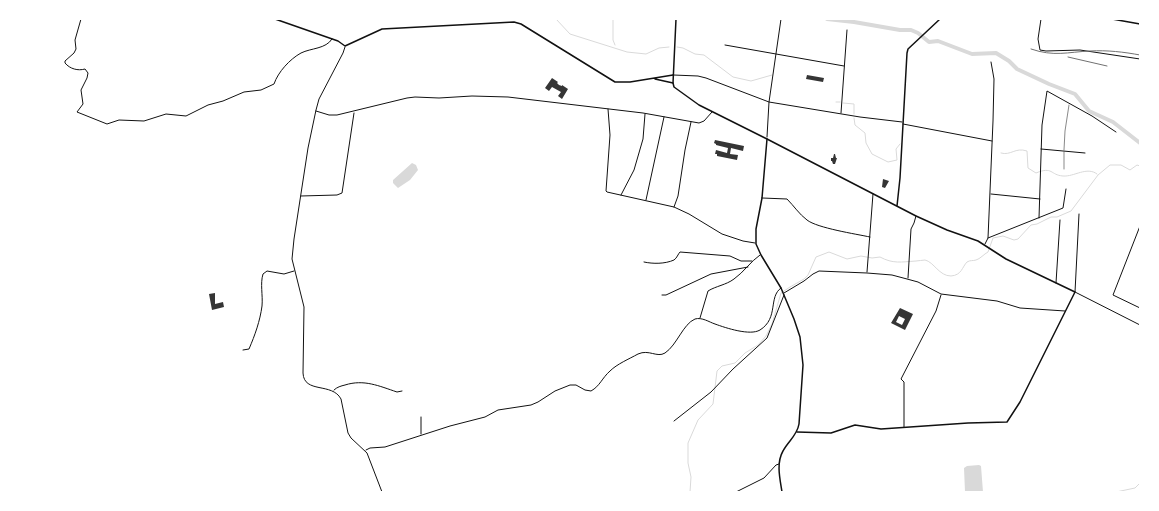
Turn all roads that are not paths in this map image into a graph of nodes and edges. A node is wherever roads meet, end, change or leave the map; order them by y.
1 (81, 19) edge
2 (275, 19) edge
3 (485, 19) edge
4 (676, 19) edge
5 (781, 19) edge
6 (940, 19) edge
7 (1041, 19) edge
8 (1112, 19) edge
9 (485, 23) junction
10 (1140, 24) edge
11 (847, 30) dead end
12 (332, 39) junction
13 (345, 46) junction
14 (725, 46) dead end
15 (777, 54) junction
16 (1140, 59) edge
17 (991, 62) dead end
18 (844, 66) junction
19 (673, 76) junction
20 (655, 79) junction
21 (673, 83) junction
22 (769, 102) junction
23 (1070, 104) junction
24 (608, 108) junction
25 (316, 110) junction
26 (354, 112) junction
27 (712, 112) junction
28 (646, 114) junction
29 (841, 114) junction
30 (664, 116) junction
31 (691, 122) junction
32 (903, 123) junction
33 (1116, 132) dead end
34 (767, 138) junction
35 (993, 141) junction
36 (1041, 149) junction
37 (1064, 151) junction
38 (1085, 153) dead end
39 (1064, 169) dead end
40 (1066, 189) dead end
41 (873, 193) junction
42 (990, 194) junction
43 (301, 196) junction
44 (621, 196) junction
45 (762, 198) junction
46 (1040, 199) junction
47 (646, 200) junction
48 (897, 206) junction
49 (674, 207) junction
50 (1079, 214) dead end
51 (916, 216) junction
52 (1039, 218) junction
53 (1060, 220) dead end
54 (1140, 226) edge
55 (870, 237) junction
56 (988, 238) junction
57 (756, 244) junction
58 (985, 245) junction
59 (761, 255) junction
60 (752, 261) junction
61 (644, 262) dead end
62 (749, 266) junction
63 (295, 270) junction
64 (867, 273) junction
65 (907, 278) junction
66 (1056, 283) junction
67 (782, 289) junction
68 (1075, 292) junction
69 (784, 293) junction
70 (941, 294) junction
71 (662, 295) dead end
72 (1140, 308) edge
73 (1066, 311) junction
74 (700, 318) junction
75 (1140, 325) edge
76 (243, 350) dead end
77 (334, 391) junction
78 (402, 391) dead end
79 (421, 417) dead end
80 (674, 422) dead end
81 (904, 427) junction
82 (797, 432) junction
83 (421, 435) junction
84 (365, 450) junction
85 (780, 463) junction
86 (382, 492) edge
87 (736, 492) edge
88 (782, 492) edge

1 - 12 street
2 - 12 street
3 - 9 street
4 - 19 street
5 - 15 street
6 - 32 street
7 - 16 street
8 - 10 street
9 - 13 street
9 - 20 street
11 - 18 street
12 - 13 street
13 - 25 street
14 - 15 street
15 - 18 street
15 - 22 street
17 - 35 street
18 - 29 street
19 - 20 street
19 - 21 street
19 - 22 street
20 - 21 street
21 - 27 street
22 - 29 street
22 - 34 street
23 - 33 street
23 - 36 street
23 - 37 lane
24 - 26 street
24 - 28 street
24 - 44 street
25 - 26 street
25 - 43 street
26 - 43 street
27 - 31 street
27 - 34 street
28 - 30 street
28 - 44 street
29 - 32 street
30 - 31 street
30 - 47 street
31 - 49 street
32 - 35 street
32 - 48 street
34 - 41 street
34 - 45 street
35 - 42 street
36 - 37 street
36 - 46 street
37 - 38 street
37 - 39 lane
40 - 52 street
41 - 48 street
41 - 55 street
42 - 46 street
42 - 56 street
43 - 63 street
44 - 47 street
45 - 55 street
45 - 57 street
46 - 52 street
47 - 49 street
48 - 51 street
49 - 57 street
50 - 68 street
51 - 58 street
51 - 65 street
52 - 56 street
53 - 66 street
54 - 72 street
55 - 64 street
56 - 58 street
57 - 59 street
58 - 66 street
59 - 60 street
59 - 67 street
60 - 61 street
60 - 62 street
62 - 71 street
62 - 74 street
63 - 76 street
63 - 77 street
64 - 65 street
64 - 69 street
65 - 70 street
66 - 68 street
67 - 69 street
67 - 74 street
68 - 73 street
68 - 75 street
69 - 80 street
69 - 82 street
70 - 73 street
70 - 81 street
73 - 81 street
74 - 83 street
77 - 78 street
77 - 84 street
79 - 83 street
81 - 82 street
82 - 85 street
83 - 84 street
84 - 86 street
85 - 87 street
85 - 88 street

